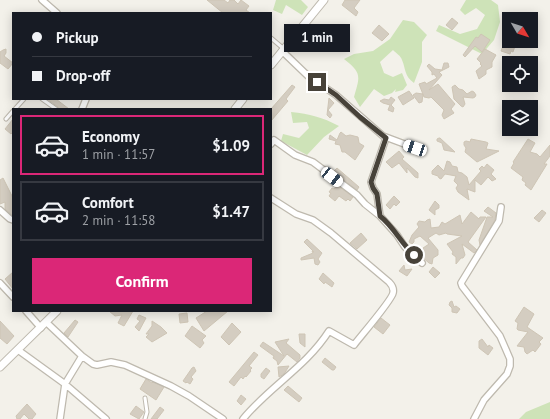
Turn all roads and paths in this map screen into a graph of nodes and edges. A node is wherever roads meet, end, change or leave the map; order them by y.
1 (42, 0) edge
2 (324, 0) edge
3 (56, 12) edge
4 (272, 39) edge
5 (283, 50) junction
6 (272, 64) edge
7 (23, 100) edge
8 (43, 100) edge
9 (242, 100) edge
10 (16, 108) edge
11 (55, 108) edge
12 (236, 108) edge
13 (12, 112) edge
14 (6, 120) dead end
15 (386, 138) junction
16 (272, 143) edge
17 (415, 148) dead end
18 (272, 199) edge
19 (501, 207) dead end
20 (0, 210) edge
21 (380, 216) junction
22 (12, 219) edge
23 (422, 263) dead end
24 (0, 283) edge
25 (12, 296) edge
26 (27, 312) edge
27 (57, 312) edge
28 (44, 325) junction
29 (18, 350) junction
30 (82, 356) junction
31 (0, 367) edge
32 (65, 384) junction
33 (146, 398) dead end
34 (60, 419) edge
35 (106, 419) edge
36 (145, 419) edge
37 (223, 419) edge
38 (243, 419) edge
39 (474, 419) edge

1 - 3 street
2 - 5 street
4 - 5 lane
5 - 6 street
5 - 15 street
7 - 10 lane
8 - 11 lane
9 - 12 street
13 - 14 lane
15 - 17 street
15 - 21 street
16 - 21 street
18 - 38 street
19 - 39 street
20 - 22 street
21 - 23 street
24 - 25 street
26 - 28 street
27 - 28 street
28 - 29 street
28 - 30 street
29 - 31 street
29 - 32 street
30 - 32 street
30 - 37 street
32 - 34 street
32 - 35 street
33 - 36 lane

